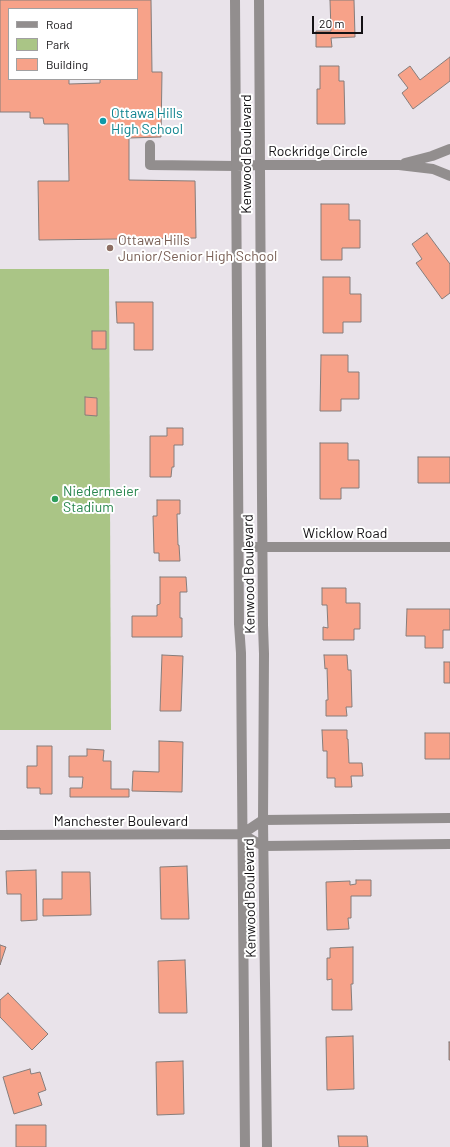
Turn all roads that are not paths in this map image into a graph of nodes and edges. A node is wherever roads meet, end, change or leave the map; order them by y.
1 (235, 0) edge
2 (259, 0) edge
3 (150, 145) dead end
4 (450, 149) edge
5 (260, 165) junction
6 (399, 165) junction
7 (236, 166) junction
8 (450, 176) edge
9 (239, 547) junction
10 (262, 547) junction
11 (450, 547) edge
12 (450, 818) edge
13 (263, 820) junction
14 (242, 834) junction
15 (0, 835) edge
16 (450, 844) edge
17 (263, 846) junction
18 (246, 1147) edge
19 (267, 1147) edge

1 - 7 street, Kenwood Boulevard
2 - 5 street, Kenwood Boulevard
3 - 7 street, Rockridge Circle
4 - 6 street, Rockridge Circle
5 - 6 street, Rockridge Circle
5 - 7 street, Rockridge Circle
5 - 10 street, Kenwood Boulevard
6 - 8 street, Rockridge Circle
7 - 9 street, Kenwood Boulevard
9 - 10 street, Wicklow Road
9 - 14 street, Kenwood Boulevard
10 - 11 street, Wicklow Road
10 - 13 street, Kenwood Boulevard
12 - 13 street
13 - 14 street
13 - 17 street, Kenwood Boulevard
14 - 15 street, Manchester Boulevard
14 - 17 street, Manchester Boulevard
14 - 18 street, Kenwood Boulevard
16 - 17 street
17 - 19 street, Kenwood Boulevard

